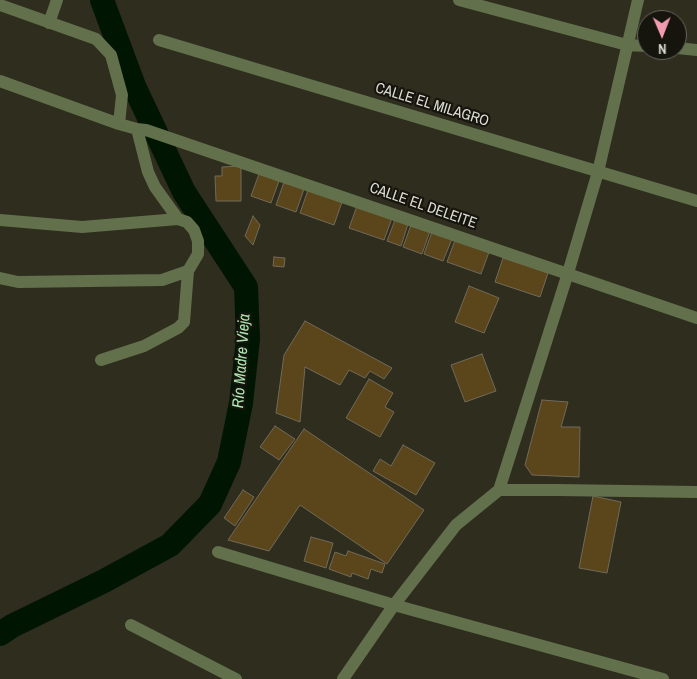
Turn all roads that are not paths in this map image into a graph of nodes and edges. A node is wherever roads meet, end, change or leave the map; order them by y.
1 (58, 0) edge
2 (459, 0) edge
3 (638, 0) edge
4 (0, 5) edge
5 (49, 23) junction
6 (159, 40) dead end
7 (627, 45) junction
8 (637, 46) edge
9 (0, 81) edge
10 (120, 124) junction
11 (141, 130) junction
12 (598, 172) junction
13 (697, 202) edge
14 (178, 219) junction
15 (0, 220) edge
16 (188, 271) junction
17 (568, 273) junction
18 (0, 278) edge
19 (697, 318) edge
20 (101, 360) dead end
21 (499, 490) junction
22 (697, 492) edge
23 (218, 552) dead end
24 (394, 605) junction
25 (131, 625) dead end
26 (236, 679) edge
27 (343, 679) edge
28 (663, 679) edge

1 - 5 street
2 - 7 street
3 - 7 street
4 - 5 street
5 - 10 street
6 - 12 street, CALLE EL MILAGRO
7 - 8 street
7 - 12 street
9 - 10 street, CALLE EL DELEITE
10 - 11 street, CALLE EL DELEITE
11 - 14 street
11 - 17 street, CALLE EL DELEITE
12 - 13 street, CALLE EL MILAGRO
12 - 17 street
14 - 15 street
14 - 16 street
16 - 18 street
16 - 20 street
17 - 19 street, CALLE EL DELEITE
17 - 21 street
21 - 22 street
21 - 24 street
23 - 24 street
24 - 27 street
24 - 28 street
25 - 26 street

